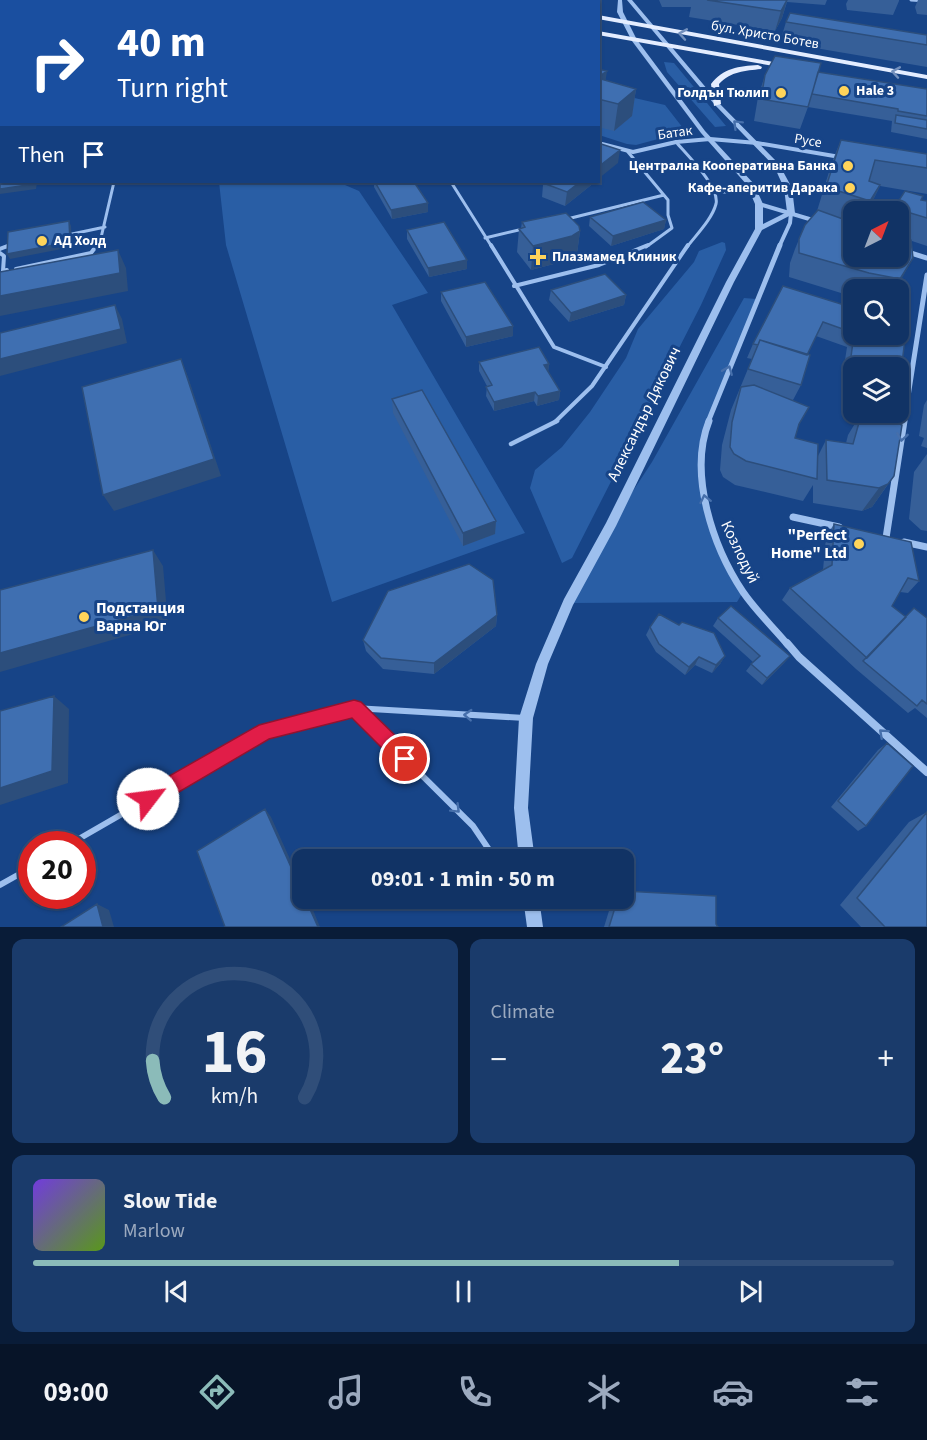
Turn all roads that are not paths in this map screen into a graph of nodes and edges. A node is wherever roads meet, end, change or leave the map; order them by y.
1 (620, 0) edge
2 (629, 0) edge
3 (910, 0) edge
4 (927, 2) edge
5 (600, 17) edge
6 (627, 23) junction
7 (653, 28) junction
8 (600, 33) edge
9 (634, 40) junction
10 (670, 46) junction
11 (927, 77) edge
12 (717, 104) junction
13 (710, 140) junction
14 (676, 142) junction
15 (757, 143) junction
16 (600, 144) edge
17 (628, 152) junction
18 (847, 158) edge
19 (114, 183) edge
20 (452, 183) edge
21 (715, 192) junction
22 (756, 192) junction
23 (664, 195) junction
24 (759, 204) junction
25 (791, 213) junction
26 (563, 219) edge
27 (822, 223) edge
28 (105, 227) junction
29 (530, 227) edge
30 (759, 230) junction
31 (72, 234) edge
32 (485, 238) junction
33 (11, 245) edge
34 (0, 251) edge
35 (909, 252) edge
36 (927, 258) edge
37 (927, 276) edge
38 (514, 286) junction
39 (606, 367) junction
40 (511, 444) dead end
41 (793, 517) dead end
42 (851, 530) edge
43 (874, 535) edge
44 (886, 537) junction
45 (927, 547) edge
46 (354, 708) junction
47 (526, 718) junction
48 (927, 772) edge
49 (93, 831) edge
50 (489, 849) edge
51 (526, 849) edge
52 (18, 875) edge
53 (0, 885) edge

1 - 6 street, Александър Дякович
2 - 7 street
3 - 4 street
5 - 6 main road, бул. Христо Ботев
6 - 7 main road, бул. Христо Ботев
6 - 9 street, Александър Дякович
7 - 10 street
11 -> 7 main road, бул. Христо Ботев
8 - 9 main road, бул. Христо Ботев
9 - 10 main road, бул. Христо Ботев
9 - 13 street, Александър Дякович
10 - 12 street
10 - 12 main road, бул. Христо Ботев
15 -> 12 street
13 - 14 street, Батак
13 - 15 street, Батак
13 - 22 street, Александър Дякович
14 - 17 street, Батак
14 - 21 lane
15 - 18 street, Русе
15 - 25 street
16 - 17 street, Батак
17 - 23 lane
19 - 28 lane
20 - 32 lane
21 - 22 lane
21 - 39 lane
22 - 24 street, Александър Дякович
23 - 26 lane
23 - 38 lane
24 - 25 street
24 - 30 street, Александър Дякович
25 - 27 street
25 - 30 street
48 -> 25 street, Козлодуй
28 - 31 lane
28 - 34 lane
29 - 32 lane
30 - 47 street, Александър Дякович
32 - 38 lane
33 - 34 lane
35 - 36 street
37 -> 44 street
38 - 39 lane
39 - 40 lane
41 - 42 street
43 - 44 street
44 - 45 street
47 -> 46 lane
46 - 49 lane
46 -> 50 lane
47 - 51 street, Александър Дякович
52 - 53 lane

